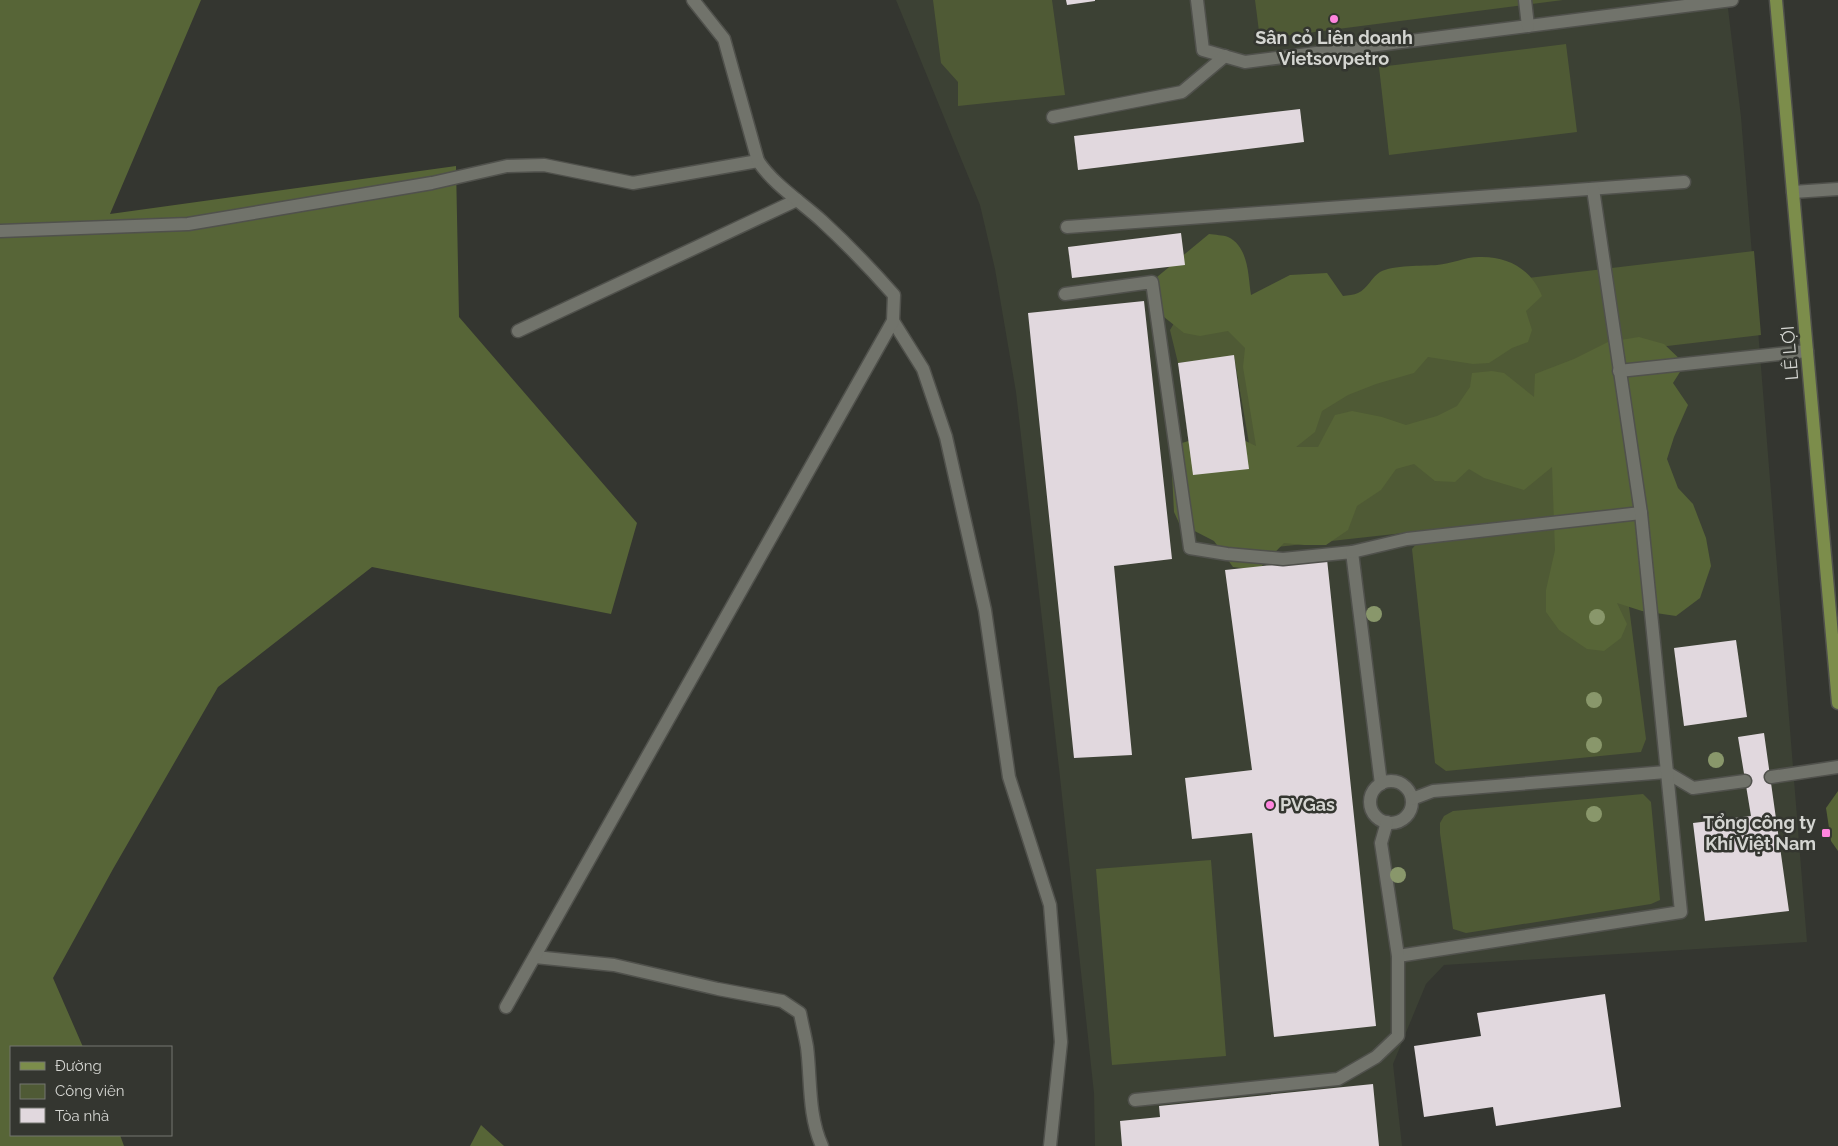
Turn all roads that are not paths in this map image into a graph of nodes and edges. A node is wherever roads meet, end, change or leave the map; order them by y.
1 (693, 0) edge
2 (1197, 0) edge
3 (1525, 0) edge
4 (1732, 0) edge
5 (1776, 0) edge
6 (1528, 26) junction
7 (1225, 56) junction
8 (1052, 117) dead end
9 (758, 161) junction
10 (1684, 182) dead end
11 (1593, 189) junction
12 (1838, 189) edge
13 (1793, 192) junction
14 (797, 200) junction
15 (1067, 227) dead end
16 (0, 231) edge
17 (1065, 294) dead end
18 (893, 321) junction
19 (518, 331) dead end
20 (1807, 351) junction
21 (1620, 371) junction
22 (1641, 513) junction
23 (1352, 552) junction
24 (1838, 703) edge
25 (1838, 767) edge
26 (1666, 772) junction
27 (1770, 777) dead end
28 (1745, 780) dead end
29 (1380, 784) junction
30 (1412, 799) junction
31 (1387, 822) junction
32 (1398, 956) junction
33 (535, 957) junction
34 (506, 1007) dead end
35 (1135, 1100) dead end
36 (822, 1146) edge
37 (1050, 1146) edge

1 - 9 lane
2 - 7 lane
3 - 6 lane
4 - 6 lane
5 - 13 main road, LÊ LỢI
6 - 7 lane
7 - 8 lane
9 - 14 lane
9 - 16 lane
10 - 11 lane
11 - 15 lane
11 - 21 lane
12 - 13 lane
13 - 20 main road, LÊ LỢI
14 - 18 lane
14 - 19 lane
17 - 23 lane
18 - 33 lane
18 - 37 lane
20 - 21 lane
20 - 24 main road, LÊ LỢI
21 - 22 lane
22 - 23 lane
22 - 26 lane
23 - 29 lane
25 - 27 lane
26 - 28 lane
26 - 30 lane
26 - 32 lane
29 - 30 lane
29 - 31 lane
30 - 31 lane
31 - 32 lane
32 - 35 lane
33 - 34 lane
33 - 36 lane

